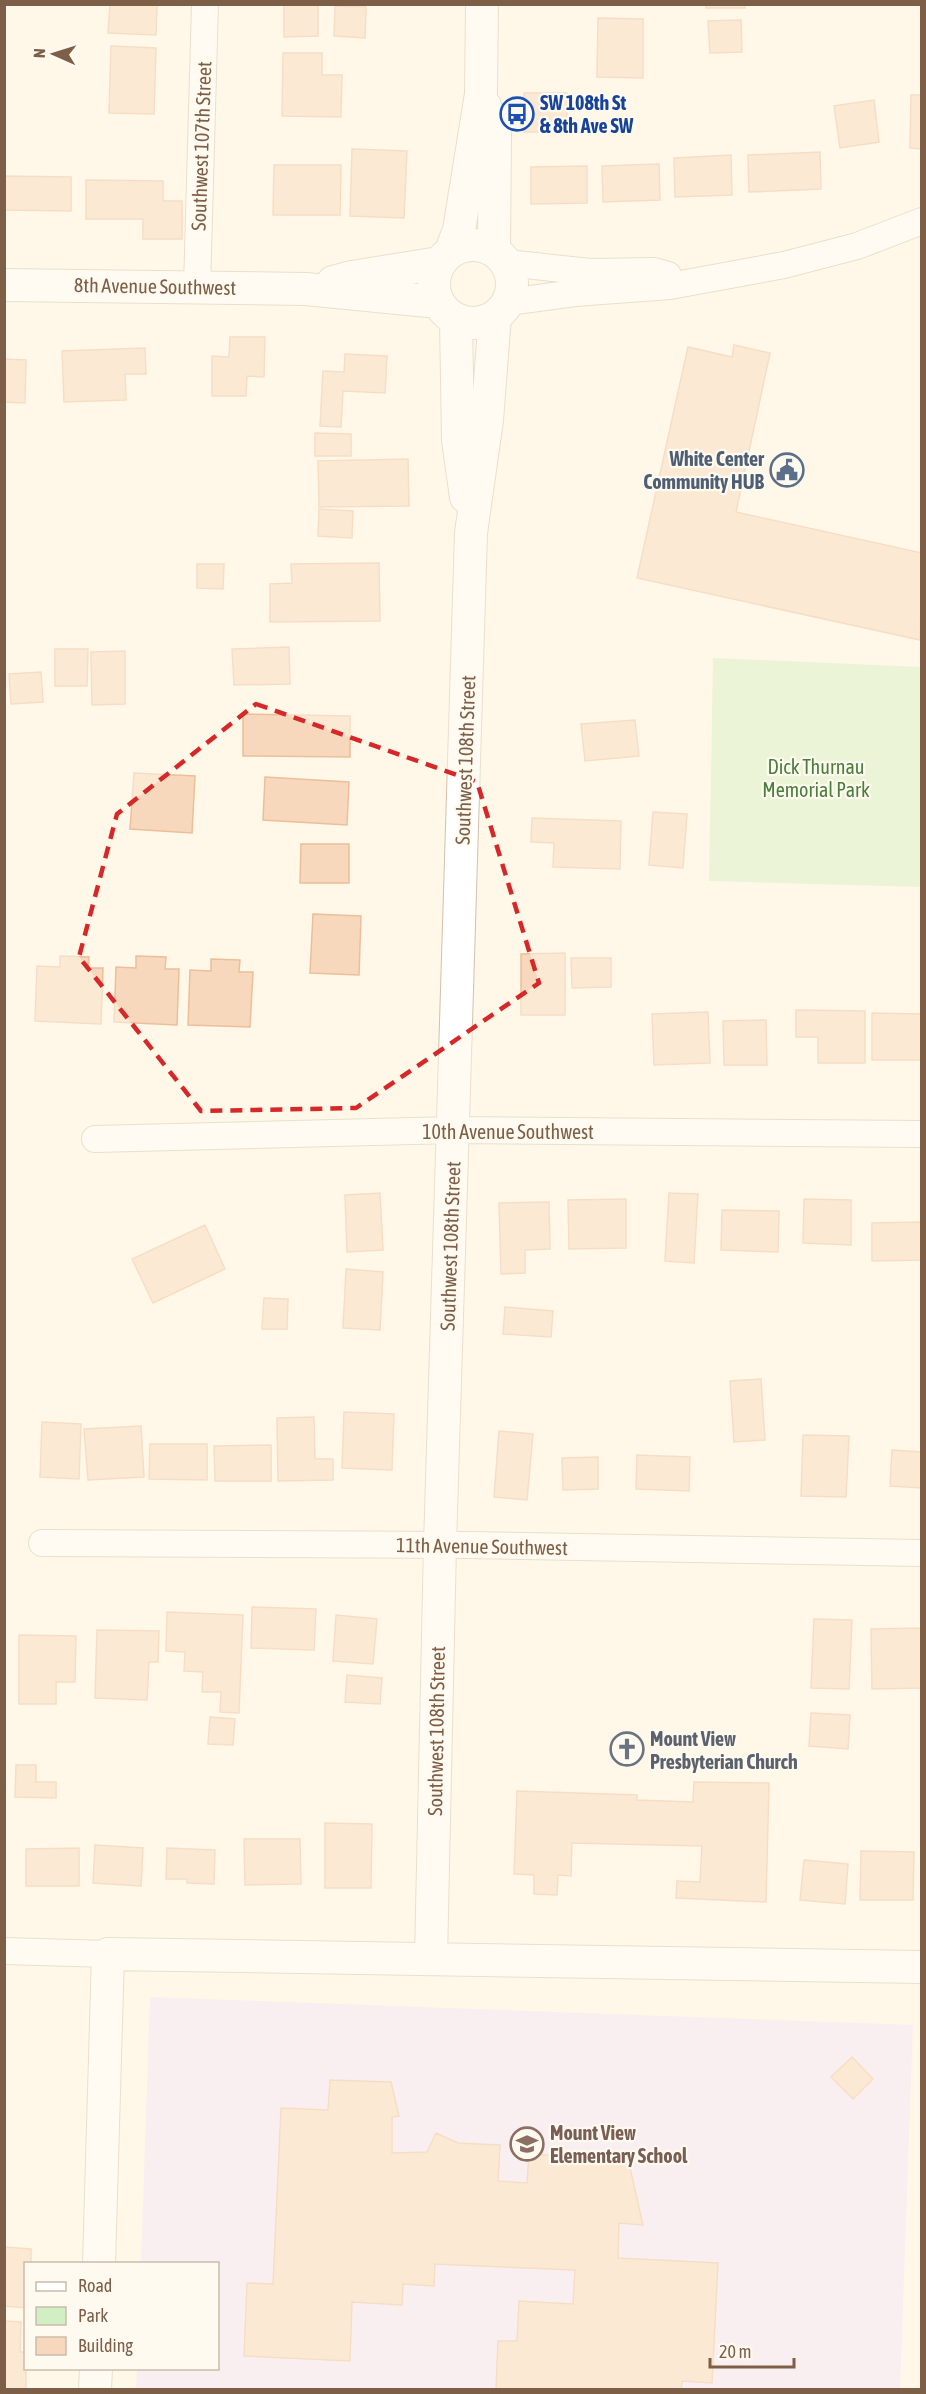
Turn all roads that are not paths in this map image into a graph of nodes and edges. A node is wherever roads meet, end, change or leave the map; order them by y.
1 (205, 4) edge
2 (482, 4) edge
3 (481, 94) junction
4 (921, 221) edge
5 (445, 257) junction
6 (501, 257) junction
7 (698, 281) junction
8 (4, 285) edge
9 (197, 287) junction
10 (306, 289) junction
11 (502, 309) junction
12 (447, 311) junction
13 (471, 533) junction
14 (454, 1130) junction
15 (921, 1134) edge
16 (95, 1139) dead end
17 (42, 1543) dead end
18 (440, 1545) junction
19 (921, 1552) edge
20 (4, 1951) edge
21 (108, 1954) junction
22 (431, 1958) junction
23 (921, 1967) edge
24 (99, 2262) edge
25 (96, 2370) edge
26 (95, 2390) edge

1 - 9 street, Southwest 107th Street
2 - 3 street
3 - 5 street
3 - 6 street
4 - 7 street, 8th Avenue Southwest
5 - 6 street, 8th Avenue Southwest
5 - 10 street, 8th Avenue Southwest
5 - 12 street
6 - 7 street, 8th Avenue Southwest
6 - 11 street
7 - 11 street, 8th Avenue Southwest
8 - 9 street, 8th Avenue Southwest
9 - 10 street, 8th Avenue Southwest
10 - 12 street, 8th Avenue Southwest
11 - 12 street, 8th Avenue Southwest
11 - 13 street, Southwest 108th Street
12 - 13 street, Southwest 108th Street
13 - 14 street, Southwest 108th Street
14 - 15 street, 10th Avenue Southwest
14 - 16 street, 10th Avenue Southwest
14 - 18 street, Southwest 108th Street
17 - 18 street, 11th Avenue Southwest
18 - 19 street, 11th Avenue Southwest
18 - 22 street, Southwest 108th Street
20 - 21 street
21 - 22 street
21 - 24 street
22 - 23 street
25 - 26 street

